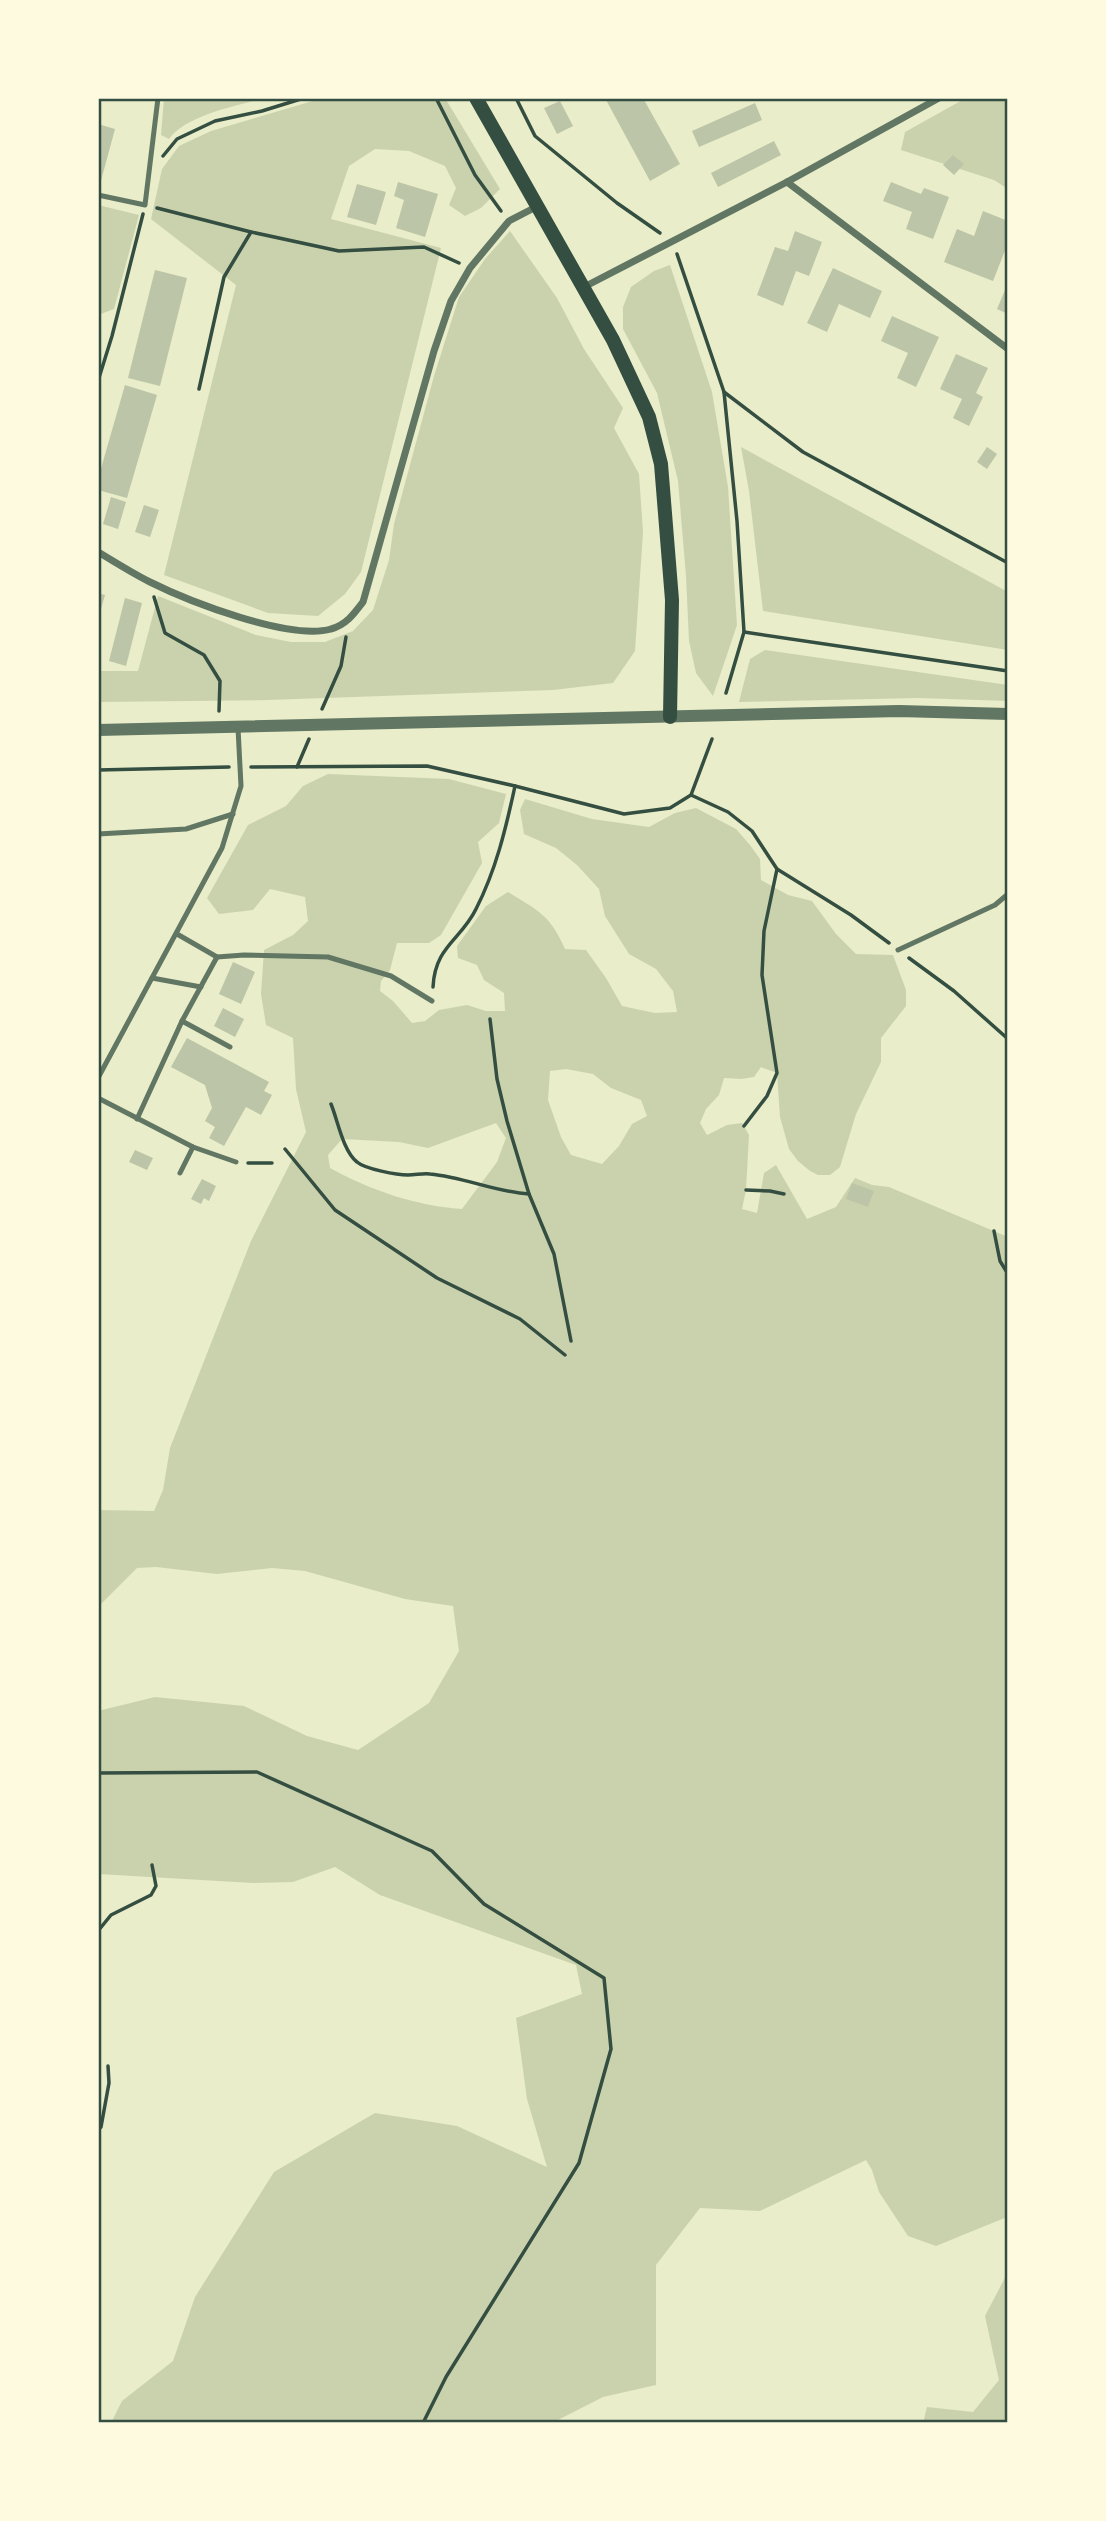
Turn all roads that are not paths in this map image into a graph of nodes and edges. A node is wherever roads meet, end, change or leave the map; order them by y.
1 (158, 98) edge
2 (476, 98) edge
3 (939, 98) edge
4 (929, 100) edge
5 (787, 182) junction
6 (98, 195) edge
7 (536, 207) junction
8 (584, 288) junction
9 (1008, 349) edge
10 (98, 552) edge
11 (1008, 714) edge
12 (670, 717) junction
13 (238, 728) junction
14 (98, 730) edge
15 (233, 814) junction
16 (98, 835) edge
17 (1008, 894) edge
18 (177, 934) junction
19 (898, 950) road end
20 (217, 957) junction
21 (152, 978) junction
22 (201, 987) junction
23 (432, 1001) road end
24 (182, 1021) junction
25 (230, 1046) dead end
26 (98, 1079) edge
27 (98, 1098) edge
28 (136, 1119) junction
29 (193, 1147) junction
30 (236, 1163) road end
31 (180, 1173) dead end

1 - 6 lane
2 - 7 main road
3 - 4 street
4 - 5 street
5 - 8 street
5 - 9 street
7 - 8 main road
7 - 10 street
8 - 12 main road
11 - 12 street
12 - 13 street
13 - 14 street
13 - 15 lane
15 - 16 lane
15 - 18 lane
17 - 19 lane
18 - 20 lane
18 - 21 lane
20 - 22 lane
20 - 23 lane
21 - 22 lane
21 - 26 lane
22 - 24 lane
24 - 25 lane
24 - 28 lane
27 - 28 lane
28 - 29 lane
29 - 30 lane
29 - 31 lane

